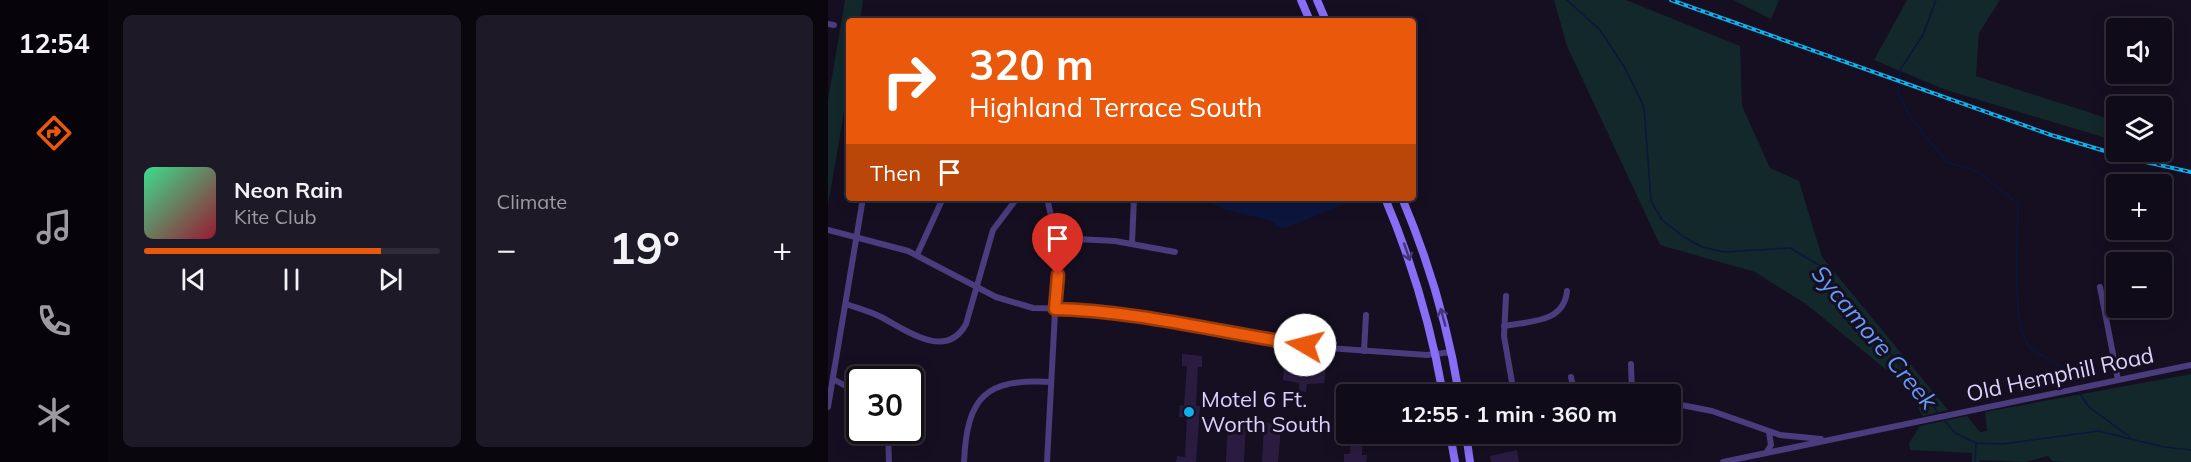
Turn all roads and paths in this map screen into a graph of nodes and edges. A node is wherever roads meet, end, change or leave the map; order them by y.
1 (1301, 0) edge
2 (1317, 0) edge
3 (1309, 18) edge
4 (1325, 18) edge
5 (863, 201) edge
6 (942, 201) edge
7 (1015, 201) edge
8 (1048, 201) edge
9 (1134, 201) edge
10 (1386, 201) edge
11 (1403, 201) edge
12 (828, 230) edge
13 (856, 236) junction
14 (1056, 238) junction
15 (1132, 243) junction
16 (1175, 252) dead end
17 (917, 255) junction
18 (976, 287) junction
19 (2100, 287) dead end
20 (1567, 291) dead end
21 (1506, 296) dead end
22 (846, 304) junction
23 (1055, 309) junction
24 (1366, 315) dead end
25 (1504, 326) junction
26 (1364, 351) junction
27 (1451, 352) junction
28 (1436, 354) junction
29 (1631, 364) dead end
30 (2191, 365) edge
31 (1571, 377) dead end
32 (833, 379) junction
33 (2118, 380) junction
34 (1051, 382) junction
35 (1441, 384) edge
36 (1457, 384) edge
37 (1513, 384) edge
38 (1573, 384) edge
39 (1632, 384) edge
40 (846, 386) edge
41 (1681, 405) edge
42 (828, 406) edge
43 (1769, 432) junction
44 (1831, 440) junction
45 (888, 444) edge
46 (1452, 444) edge
47 (1467, 444) edge
48 (1766, 453) junction
49 (889, 462) edge
50 (964, 462) edge
51 (1047, 462) edge
52 (1455, 462) edge
53 (1470, 462) edge
54 (1723, 462) edge

1 - 3 main road
2 - 4 main road
5 - 13 street
6 - 17 street
7 - 18 street
8 - 14 street
9 - 15 street
10 -> 28 main road
27 -> 11 main road
12 - 13 street
13 - 17 street
13 - 22 street
14 - 15 street
14 - 23 street
15 - 16 street
17 - 18 street
18 - 22 street
18 - 23 street
19 - 33 street
20 - 25 street
21 - 25 street
22 - 32 street
23 - 26 street
23 - 34 street
24 - 26 street
25 - 37 street
26 - 28 street
27 - 28 street
27 - 36 main road
28 - 35 main road
29 - 39 street
30 - 33 street, Old Hemphill Road
31 - 38 street
32 - 40 street
32 - 42 street
33 - 44 street, Old Hemphill Road
34 - 50 street
34 - 51 street
41 - 43 street, Old Hemphill Road
43 - 44 street, Old Hemphill Road
43 - 48 street
44 - 48 street, Old Hemphill Road
45 - 49 street
46 - 52 main road
47 - 53 main road
48 - 54 street, Old Hemphill Road

